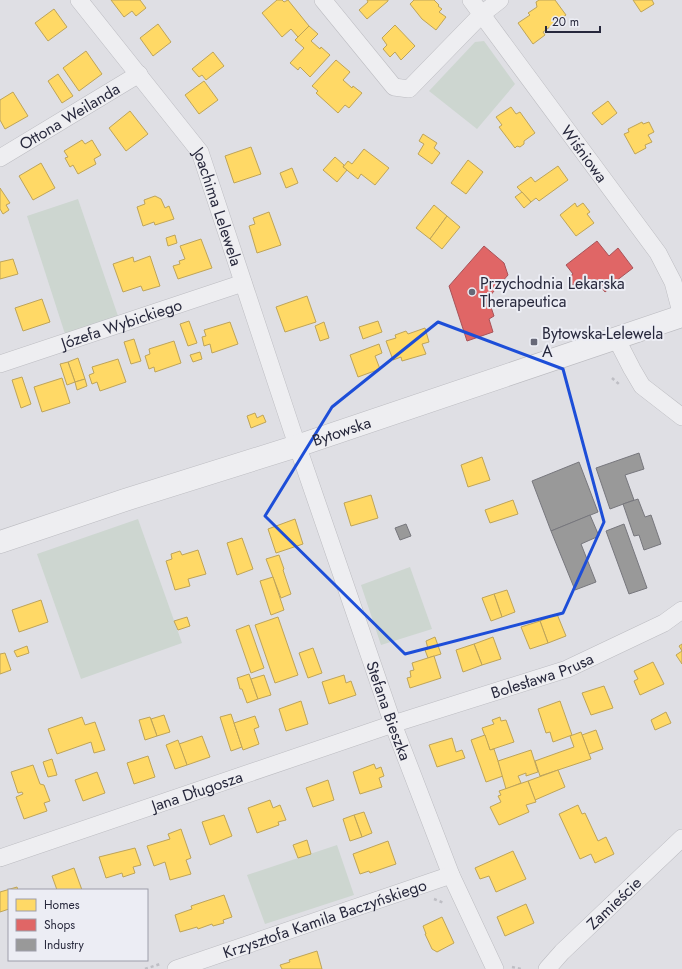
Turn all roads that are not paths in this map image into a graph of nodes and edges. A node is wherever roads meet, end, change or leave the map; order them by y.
1 (79, 0) edge
2 (323, 0) edge
3 (471, 0) edge
4 (500, 0) edge
5 (482, 14) junction
6 (139, 74) junction
7 (0, 158) edge
8 (243, 283) junction
9 (682, 316) edge
10 (616, 338) junction
11 (0, 364) edge
12 (682, 417) edge
13 (297, 446) junction
14 (0, 542) edge
15 (682, 610) edge
16 (393, 724) junction
17 (682, 838) edge
18 (0, 858) edge
19 (451, 875) junction
20 (172, 965) edge
21 (502, 968) edge
22 (547, 969) edge

1 - 6 street, Joachima Lelewela
2 - 5 street
3 - 5 street, Wiśniowa
4 - 5 street
5 - 9 street, Wiśniowa
6 - 7 street, Ottona Weilanda
6 - 8 street, Joachima Lelewela
8 - 11 street, Józefa Wybickiego
8 - 13 street, Joachima Lelewela
9 - 10 street, Bytowska
10 - 12 street
10 - 13 street, Bytowska
13 - 14 street, Bytowska
13 - 16 street, Stefana Bieszka
15 - 16 street, Bolesława Prusa
16 - 18 street, Jana Długosza
16 - 19 street, Stefana Bieszka
17 - 22 street, Zamieście
19 - 20 street, Krzysztofa Kamila Baczyńskiego
19 - 21 street, Stefana Bieszka

